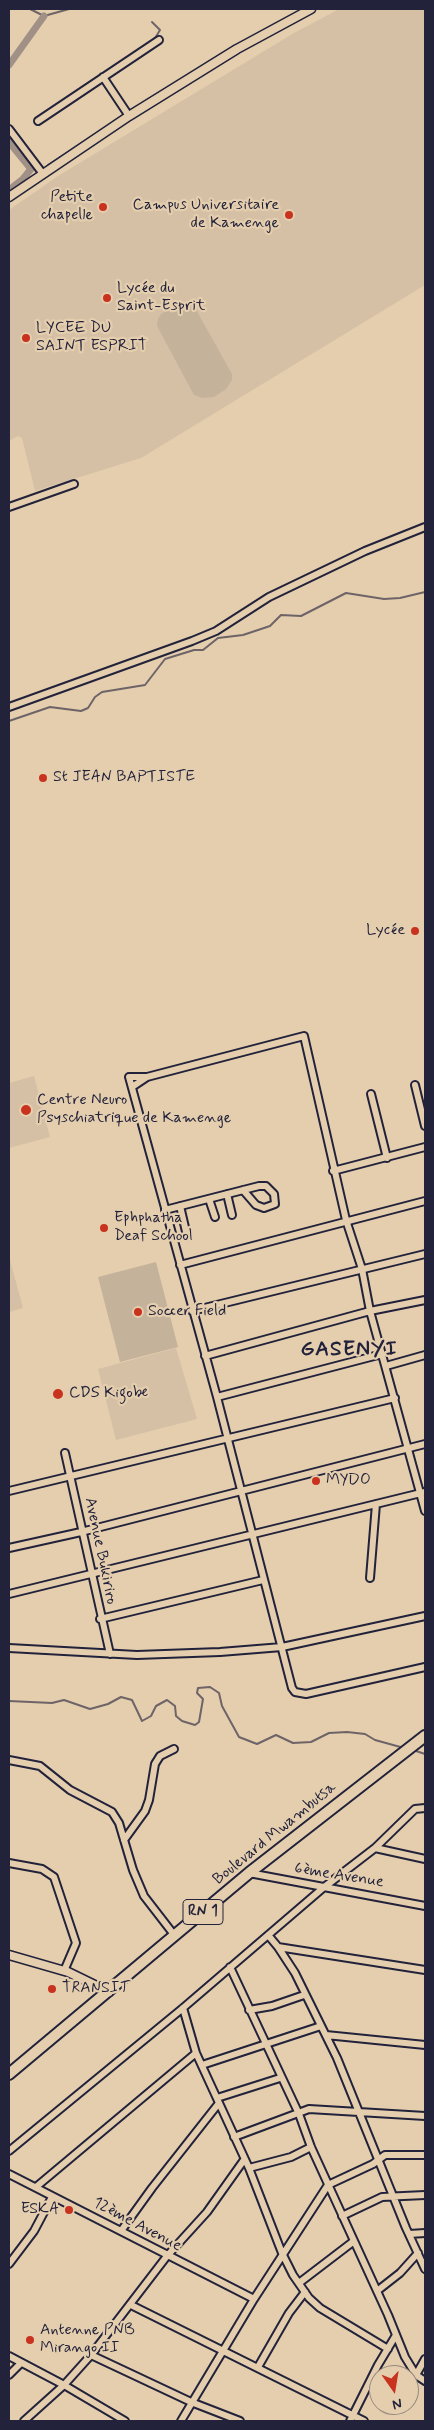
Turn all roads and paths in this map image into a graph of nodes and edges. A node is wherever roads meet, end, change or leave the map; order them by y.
1 (311, 9) edge
2 (159, 40) dead end
3 (103, 77) junction
4 (129, 116) junction
5 (38, 121) dead end
6 (9, 129) edge
7 (43, 174) junction
8 (9, 197) edge
9 (74, 484) dead end
10 (9, 507) edge
11 (425, 527) edge
12 (9, 707) edge
13 (147, 1077) junction
14 (415, 1085) dead end
15 (132, 1087) junction
16 (371, 1094) dead end
17 (425, 1126) edge
18 (425, 1147) edge
19 (387, 1158) junction
20 (334, 1171) junction
21 (243, 1190) junction
22 (227, 1194) junction
23 (209, 1198) junction
24 (425, 1201) edge
25 (180, 1206) junction
26 (165, 1210) junction
27 (232, 1215) dead end
28 (215, 1217) dead end
29 (346, 1220) junction
30 (186, 1236) dead end
31 (425, 1254) edge
32 (180, 1265) junction
33 (362, 1269) junction
34 (425, 1300) edge
35 (192, 1311) junction
36 (370, 1311) junction
37 (382, 1354) junction
38 (205, 1356) junction
39 (425, 1356) edge
40 (386, 1366) junction
41 (217, 1397) junction
42 (395, 1398) junction
43 (226, 1438) junction
44 (425, 1444) edge
45 (408, 1448) junction
46 (65, 1453) dead end
47 (70, 1476) junction
48 (9, 1491) edge
49 (240, 1492) junction
50 (423, 1493) edge
51 (376, 1504) junction
52 (425, 1511) edge
53 (81, 1532) junction
54 (251, 1533) junction
55 (9, 1548) edge
56 (90, 1574) junction
57 (370, 1578) dead end
58 (263, 1580) junction
59 (9, 1594) edge
60 (425, 1616) edge
61 (100, 1619) junction
62 (9, 1648) edge
63 (282, 1648) junction
64 (110, 1654) junction
65 (425, 1667) edge
66 (425, 1728) edge
67 (425, 1736) edge
68 (174, 1749) dead end
69 (400, 1753) junction
70 (9, 1760) edge
71 (425, 1808) edge
72 (124, 1840) junction
73 (375, 1848) junction
74 (425, 1859) edge
75 (9, 1864) edge
76 (249, 1873) junction
77 (323, 1888) junction
78 (425, 1906) edge
79 (268, 1935) junction
80 (175, 1936) junction
81 (278, 1947) junction
82 (9, 1955) edge
83 (230, 1967) junction
84 (425, 1970) edge
85 (64, 1971) junction
86 (109, 1992) junction
87 (304, 1995) junction
88 (183, 2008) junction
89 (250, 2010) junction
90 (321, 2026) junction
91 (326, 2035) junction
92 (265, 2044) junction
93 (425, 2045) edge
94 (196, 2054) junction
95 (202, 2065) junction
96 (9, 2074) edge
97 (280, 2078) junction
98 (218, 2101) junction
99 (358, 2112) junction
100 (299, 2114) junction
101 (425, 2116) edge
102 (234, 2137) junction
103 (310, 2147) junction
104 (9, 2150) edge
105 (425, 2155) edge
106 (379, 2159) junction
107 (244, 2160) junction
108 (248, 2168) junction
109 (9, 2174) edge
110 (328, 2185) junction
111 (36, 2187) junction
112 (393, 2195) junction
113 (425, 2195) edge
114 (52, 2197) junction
115 (342, 2216) junction
116 (121, 2231) junction
117 (425, 2233) edge
118 (408, 2234) junction
119 (354, 2241) junction
120 (282, 2253) junction
121 (418, 2253) junction
122 (167, 2256) junction
123 (9, 2264) edge
124 (425, 2269) edge
125 (298, 2283) junction
126 (377, 2291) junction
127 (305, 2292) junction
128 (254, 2299) junction
129 (131, 2305) junction
130 (396, 2335) junction
131 (388, 2350) junction
132 (221, 2352) junction
133 (91, 2355) junction
134 (9, 2356) edge
135 (21, 2363) junction
136 (410, 2365) edge
137 (258, 2367) junction
138 (9, 2375) edge
139 (64, 2385) junction
140 (191, 2402) junction
141 (352, 2419) edge
142 (24, 2421) edge
143 (125, 2421) edge
144 (181, 2421) edge
145 (240, 2421) edge
146 (364, 2421) edge

1 - 4 street
2 - 3 street
3 - 4 street
3 - 5 street
4 - 7 street
6 - 7 street
7 - 8 street
9 - 10 street
11 - 12 street
13 - 15 street
13 - 15 street
13 - 20 street
14 - 17 street
15 - 26 street
16 - 19 street
18 - 19 street
19 - 20 street
20 - 29 street
21 - 21 street
21 - 22 street
22 - 23 street
22 - 27 street
23 - 25 street
23 - 28 street
24 - 29 street
25 - 26 street
25 - 30 street
26 - 32 street
29 - 32 street
29 - 33 street
31 - 33 street
32 - 35 street
33 - 35 street
33 - 36 street
34 - 36 street
35 - 38 street
36 - 37 street
36 - 38 street
37 - 40 street
37 - 41 street
38 - 41 street
39 - 40 street
40 - 42 street
41 - 43 street
42 - 43 street
42 - 45 street
43 - 47 street
43 - 49 street
44 - 45 street
45 - 49 street
45 - 50 street
46 - 47 street, Avenue Bukiriro
47 - 48 street
47 - 53 street, Avenue Bukiriro
49 - 53 street
49 - 54 street
50 - 51 street
50 - 52 street
51 - 54 street
51 - 57 street
53 - 55 street
53 - 56 street, Avenue Bukiriro
54 - 56 street
54 - 58 street
56 - 59 street
56 - 61 street, Avenue Bukiriro
58 - 61 street
58 - 63 street
60 - 63 street
61 - 64 street, Avenue Bukiriro
62 - 64 street
63 - 64 street
63 - 65 street
66 - 69 highway, Boulevard Mwambutsa / RN 1
67 - 69 highway, Boulevard Mwambutsa / RN 1
68 - 72 street
69 - 76 highway, Boulevard Mwambutsa / RN 1
70 - 72 street
71 - 73 street
72 - 80 street
73 - 74 street
73 - 77 street
75 - 85 street
76 - 77 street, 6ème Avenue
76 - 80 highway, Boulevard Mwambutsa / RN 1
77 - 78 street, 6ème Avenue
77 - 79 street
79 - 81 street
79 - 83 street
80 - 86 highway, Boulevard Mwambutsa / RN 1
81 - 84 street
81 - 87 street
82 - 85 street
83 - 88 street
83 - 89 street
85 - 86 street
86 - 96 highway, Boulevard Mwambutsa / RN 1
87 - 89 street
87 - 90 street
88 - 94 street
88 - 104 street
89 - 92 street
90 - 91 street
90 - 92 street
91 - 93 street
91 - 99 street
92 - 95 street
92 - 97 street
94 - 95 street
94 - 111 street
95 - 98 street
97 - 98 street
97 - 100 street
98 - 102 street
98 - 116 street
99 - 100 street
99 - 101 street
99 - 106 street
100 - 102 street
100 - 103 street
102 - 107 street
103 - 108 street
103 - 110 street
105 - 106 street
106 - 110 street
106 - 112 street
107 - 108 street
107 - 122 street
108 - 120 street
109 - 111 street, 12ème Avenue
110 - 115 street
110 - 120 street
111 - 114 street, 12ème Avenue
112 - 113 street
112 - 115 street
112 - 118 street
114 - 116 street, 12ème Avenue
114 - 123 street
115 - 119 street
116 - 122 street, 12ème Avenue
117 - 118 street
118 - 121 street
119 - 125 street
119 - 126 street
120 - 125 street
120 - 128 street
121 - 124 street
121 - 126 street
122 - 128 street, 12ème Avenue
122 - 129 street
125 - 127 street
126 - 130 street
127 - 131 street
127 - 137 street
128 - 132 street
129 - 132 street
129 - 133 street
130 - 131 street
130 - 136 street
131 - 141 street
132 - 137 street
132 - 140 street
133 - 139 street
133 - 140 street
134 - 135 street
135 - 138 street
135 - 139 street
137 - 141 street
139 - 142 street
139 - 143 street
140 - 144 street
140 - 145 street
141 - 146 street

